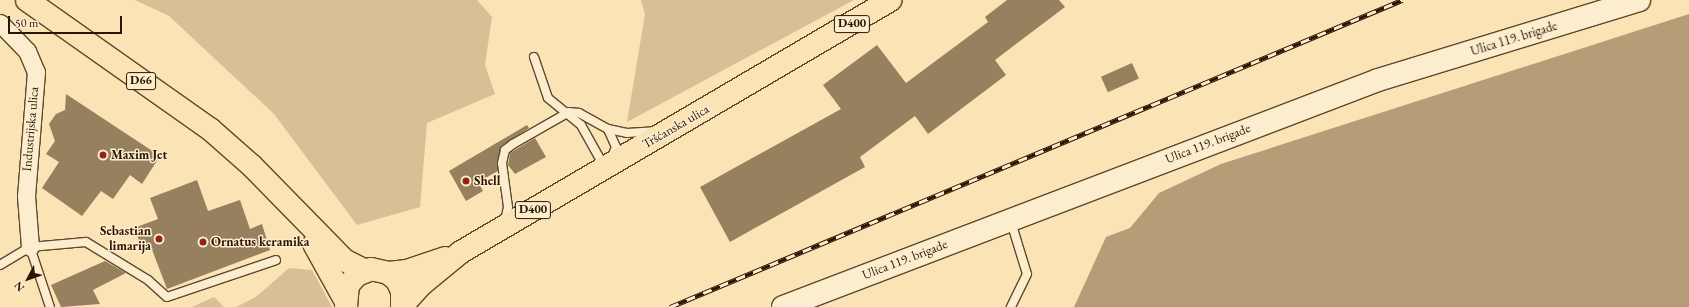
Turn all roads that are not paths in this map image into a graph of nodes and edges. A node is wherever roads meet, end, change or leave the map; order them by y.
1 (27, 0) edge
2 (891, 0) edge
3 (1639, 0) edge
4 (0, 23) edge
5 (534, 58) dead end
6 (569, 112) junction
7 (673, 128) junction
8 (608, 129) junction
9 (605, 168) junction
10 (294, 212) junction
11 (1010, 219) junction
12 (502, 228) junction
13 (30, 247) junction
14 (461, 252) junction
15 (276, 260) dead end
16 (0, 265) edge
17 (366, 271) junction
18 (388, 273) junction
19 (346, 303) edge
20 (50, 307) edge
21 (402, 307) edge
22 (784, 307) edge
23 (1011, 307) edge

1 - 10 main road, D66
2 - 7 main road, Tršćanska ulica / D400
3 - 11 main road, Ulica 119. brigade
4 - 13 street, Industrijska ulica
5 - 6 lane
6 - 8 lane
6 - 9 lane
6 - 12 lane
7 - 8 lane
7 - 9 main road, Tršćanska ulica / D400
8 - 9 lane
9 - 12 main road, Tršćanska ulica / D400
10 - 17 main road, D66
10 - 19 main road, D66
11 - 22 main road, Ulica 119. brigade
11 - 23 lane
12 - 14 main road, Tršćanska ulica / D400
13 - 15 lane
13 - 16 lane
13 - 20 lane
14 - 18 main road, D400
14 - 21 main road, D400
17 - 18 main road, D66
17 - 19 main road, D66
18 - 21 main road

